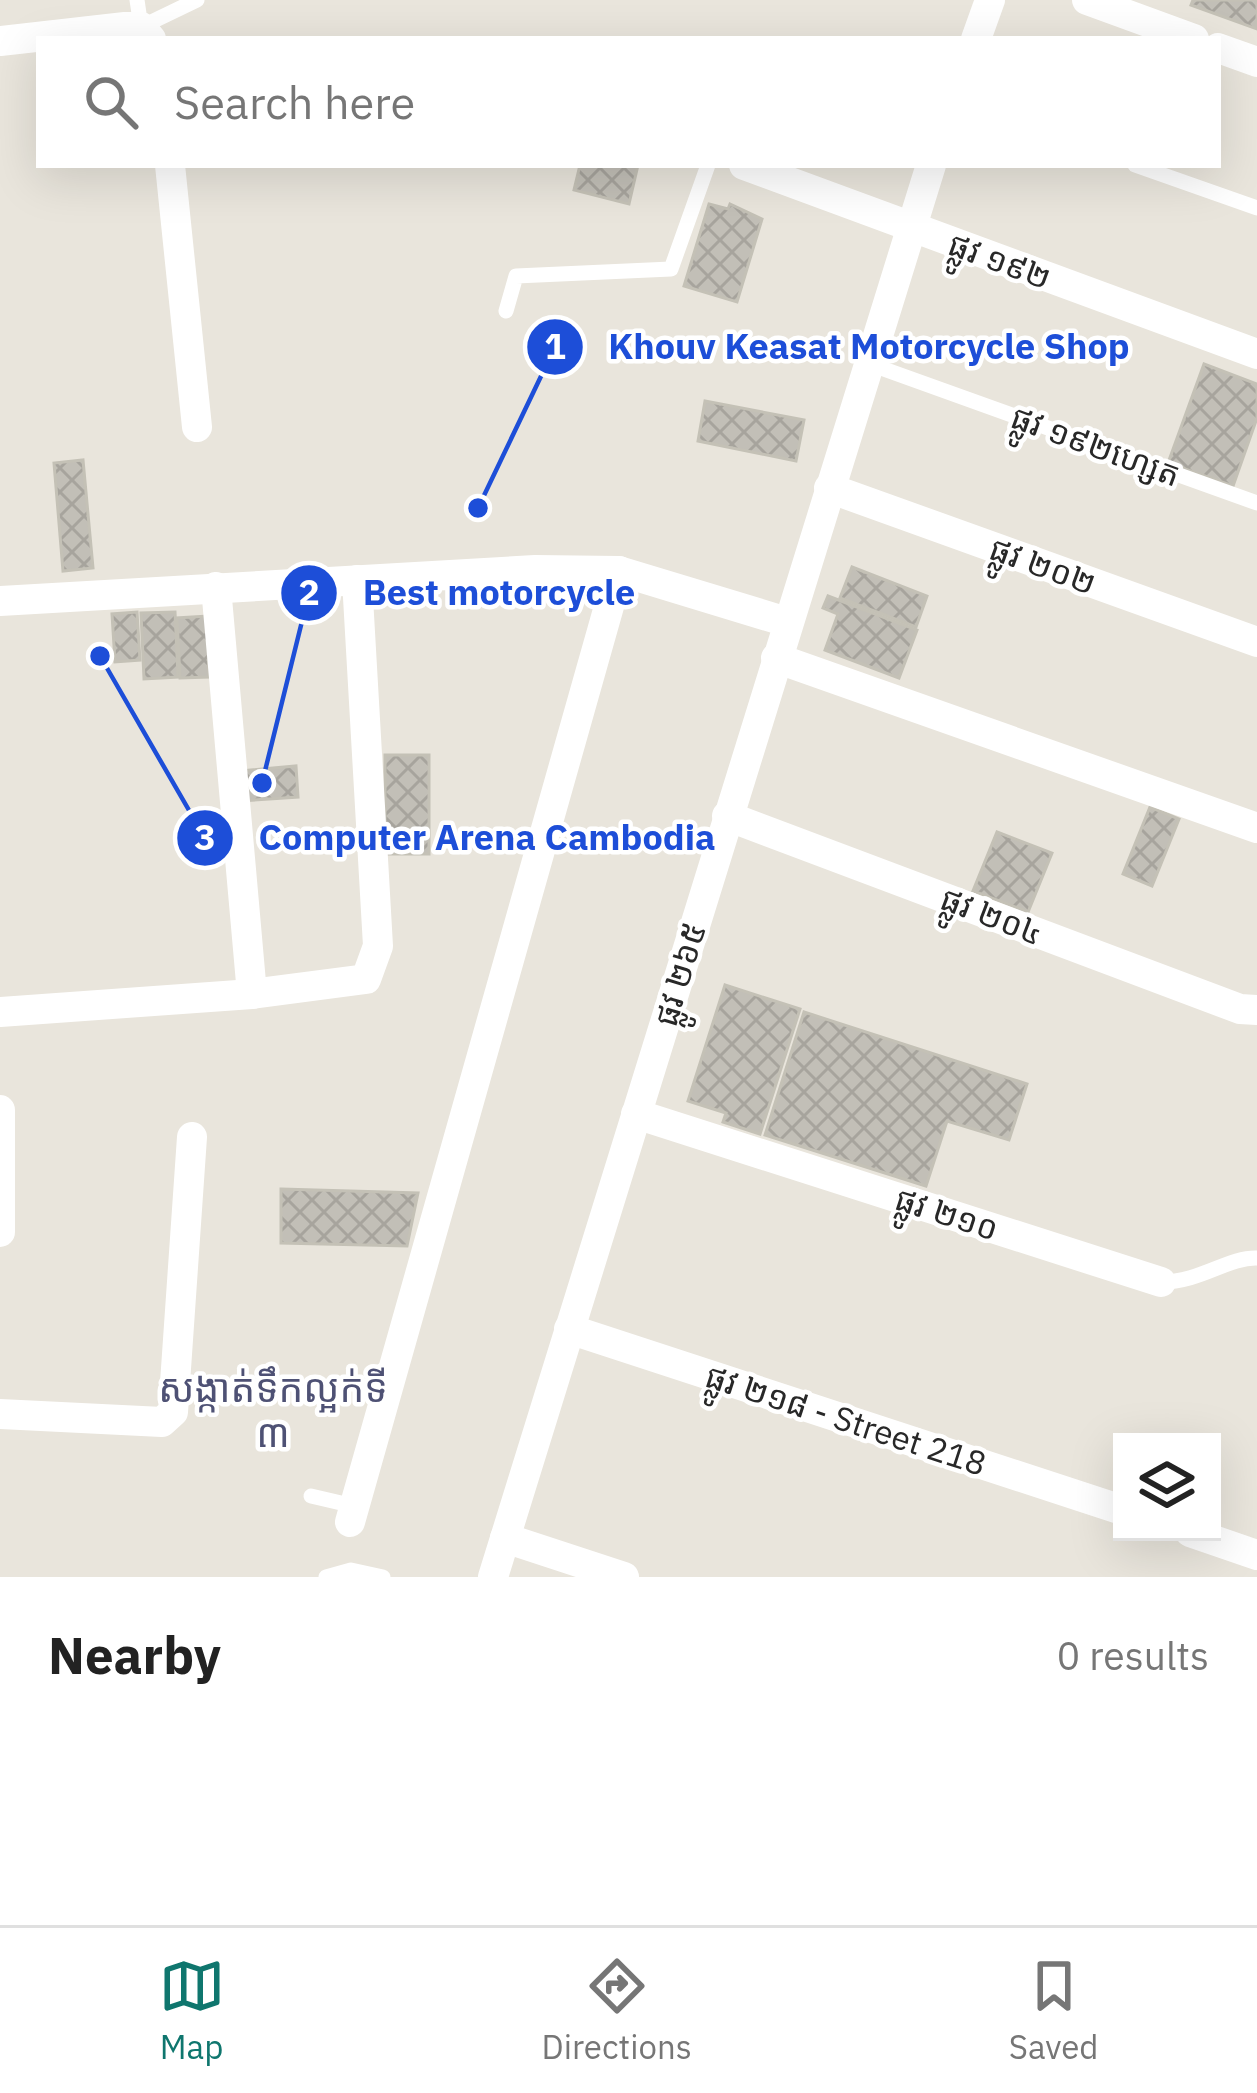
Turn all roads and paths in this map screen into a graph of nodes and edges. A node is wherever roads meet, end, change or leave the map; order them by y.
1 (196, 0) edge
2 (990, 0) edge
3 (1087, 0) edge
4 (143, 22) edge
5 (977, 36) edge
6 (1186, 36) edge
7 (0, 40) edge
8 (1221, 49) edge
9 (1257, 62) edge
10 (170, 168) edge
11 (707, 168) edge
12 (752, 168) edge
13 (930, 168) edge
14 (1144, 168) edge
15 (1257, 208) edge
16 (909, 227) junction
17 (506, 311) dead end
18 (1257, 354) edge
19 (867, 363) junction
20 (196, 427) dead end
21 (829, 488) junction
22 (1257, 503) edge
23 (619, 572) junction
24 (357, 580) junction
25 (216, 587) junction
26 (0, 601) edge
27 (787, 622) junction
28 (1257, 642) edge
29 (776, 658) junction
30 (728, 816) junction
31 (1257, 828) edge
32 (251, 994) junction
33 (1257, 1010) edge
34 (0, 1012) edge
35 (0, 1110) edge
36 (636, 1114) junction
37 (192, 1137) dead end
38 (0, 1232) edge
39 (1257, 1258) edge
40 (1160, 1282) joint
41 (569, 1329) junction
42 (0, 1414) edge
43 (311, 1496) dead end
44 (1113, 1507) edge
45 (352, 1514) joint
46 (505, 1538) junction
47 (1216, 1541) edge
48 (1257, 1555) edge
49 (326, 1577) edge
50 (383, 1577) edge
51 (493, 1577) edge
52 (624, 1577) edge

1 - 4 lane
2 - 5 street
3 - 6 street
4 - 7 street
8 - 9 street
10 - 20 street
11 - 17 lane
12 - 16 street, ផ្លូវ ១៩២
13 - 16 street, ផ្លូវ ២៦៥
14 - 15 lane
16 - 18 street, ផ្លូវ ១៩២
16 - 19 street, ផ្លូវ ២៦៥
19 - 21 street, ផ្លូវ ២៦៥
19 - 22 lane, ផ្លូវ ១៩២ហ្សេត
21 - 27 street, ផ្លូវ ២៦៥
21 - 28 street, ផ្លូវ ២០២
23 - 24 street
23 - 27 street
23 - 45 street
24 - 25 street
24 - 32 street
25 - 26 street
25 - 32 street
27 - 29 street, ផ្លូវ ២៦៥
29 - 30 street, ផ្លូវ ២៦៥
29 - 31 street
30 - 33 street, ផ្លូវ ២០៤
30 - 36 street, ផ្លូវ ២៦៥
32 - 34 street
35 - 38 street
36 - 40 street, ផ្លូវ ២១០
36 - 41 street, ផ្លូវ ២៦៥
37 - 42 street
39 - 40 lane, ផ្លូវ ២១០
41 - 44 street, ផ្លូវ ២១៨ - Street 218
41 - 46 street, ផ្លូវ ២៦៥
43 - 45 lane
46 - 51 street, ផ្លូវ ២៦៥
46 - 52 street
47 - 48 street
49 - 50 lane

